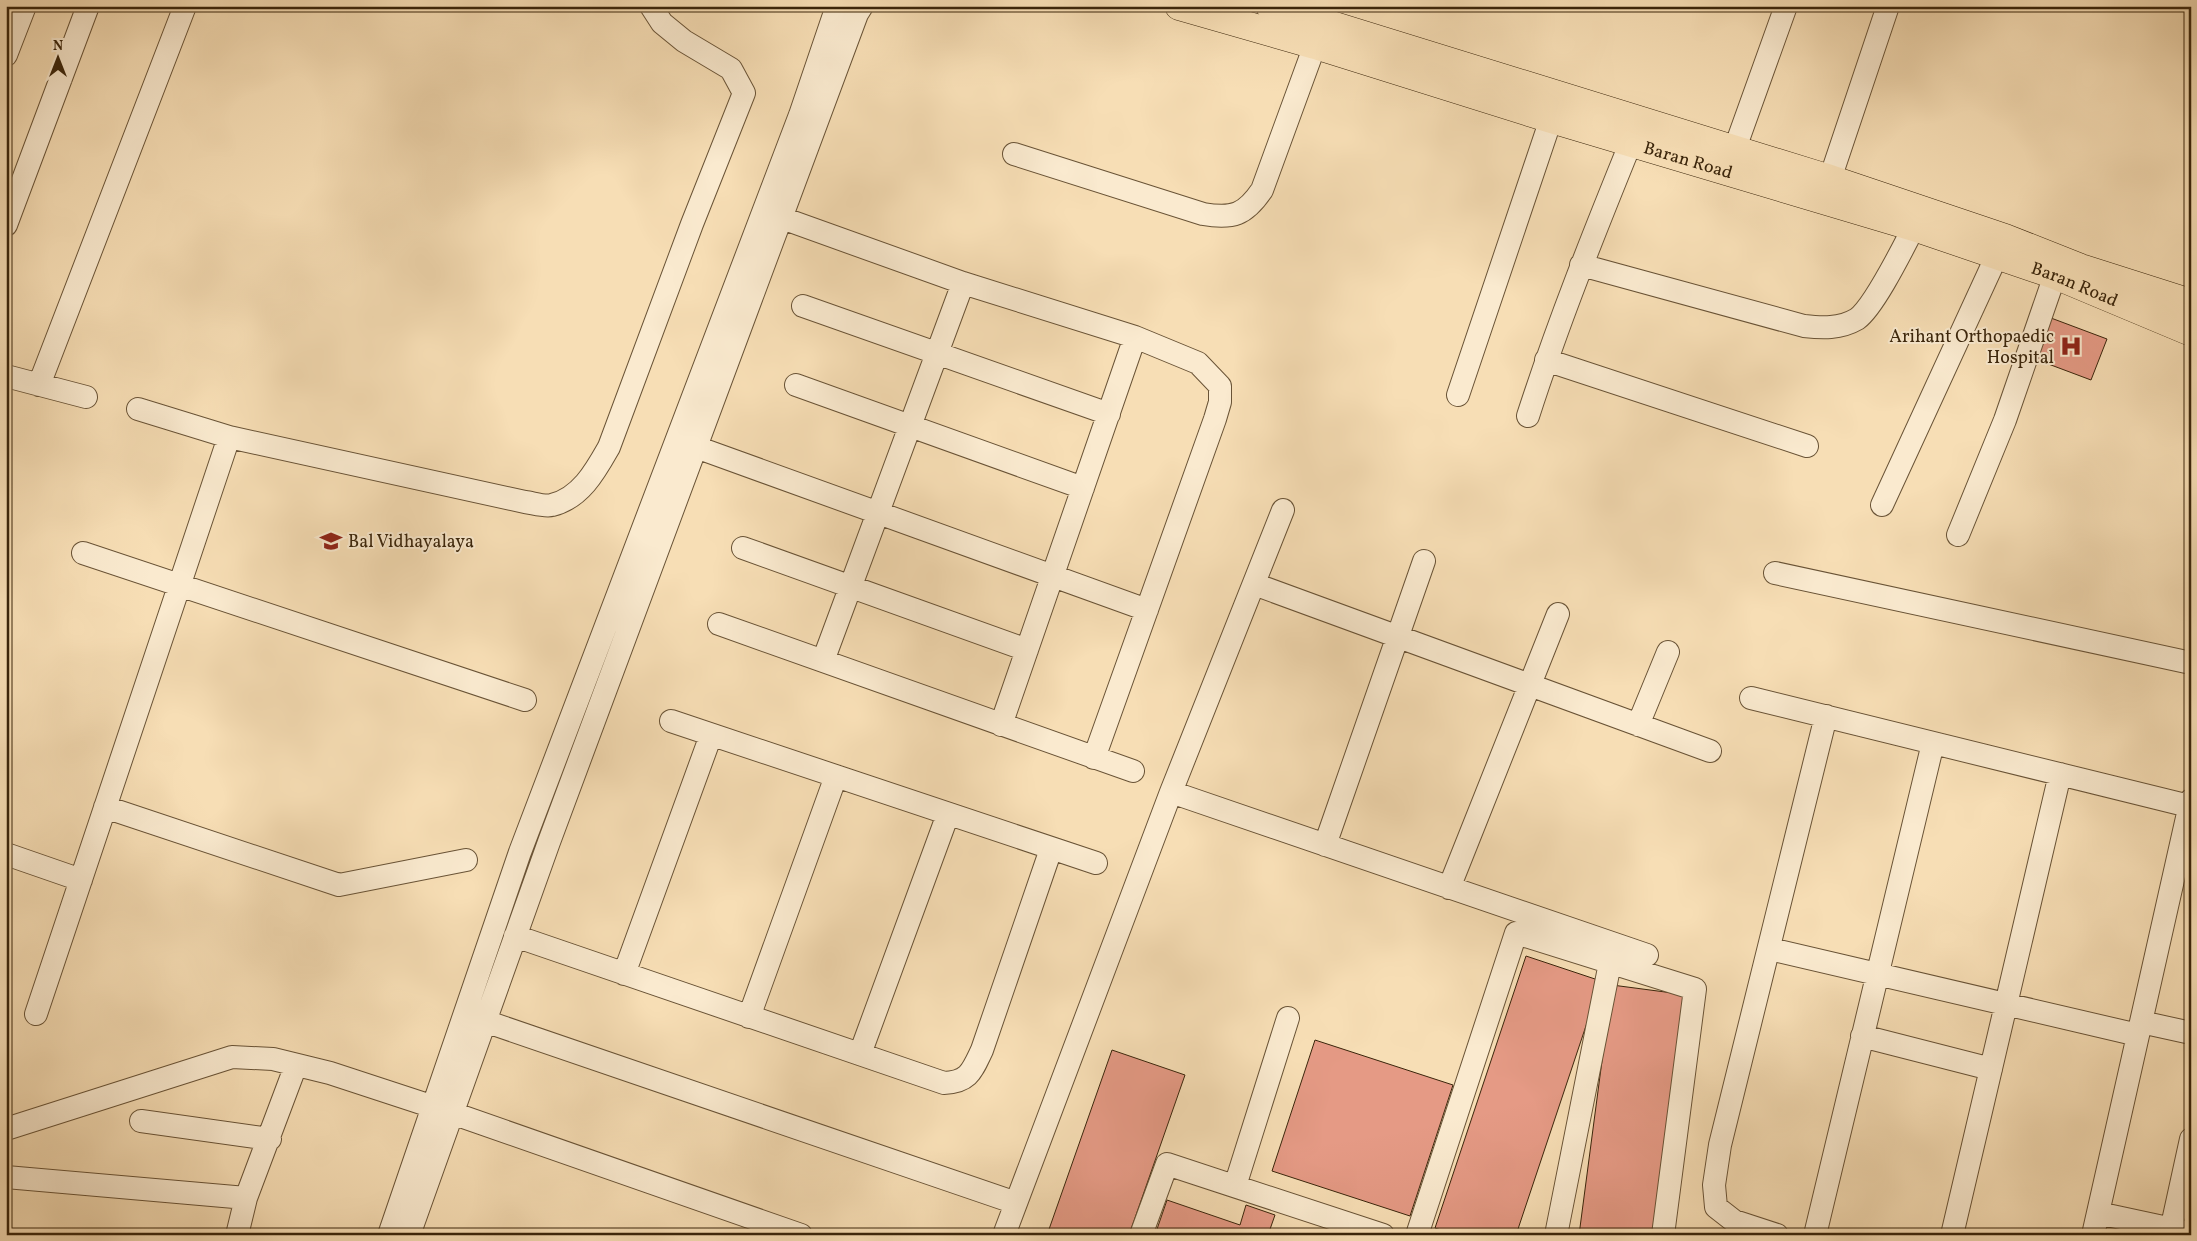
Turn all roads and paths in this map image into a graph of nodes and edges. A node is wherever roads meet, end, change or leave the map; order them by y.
1 (25, 6) edge
2 (88, 6) edge
3 (185, 6) edge
4 (652, 6) edge
5 (837, 6) edge
6 (862, 6) edge
7 (1179, 6) edge
8 (1270, 6) edge
9 (1786, 6) edge
10 (1888, 6) edge
11 (1315, 44) junction
12 (6, 55) edge
13 (1551, 119) junction
14 (1631, 142) junction
15 (1734, 151) junction
16 (1014, 154) dead end
17 (1830, 179) junction
18 (772, 214) junction
19 (6, 225) edge
20 (1914, 227) junction
21 (2001, 247) junction
22 (1581, 265) junction
23 (2055, 275) junction
24 (962, 283) junction
25 (2191, 304) edge
26 (804, 306) dead end
27 (2191, 332) edge
28 (1135, 337) junction
29 (937, 353) junction
30 (1546, 360) junction
31 (6, 376) edge
32 (39, 385) junction
33 (796, 385) dead end
34 (1458, 395) dead end
35 (86, 398) dead end
36 (138, 409) dead end
37 (1109, 414) junction
38 (1528, 416) dead end
39 (910, 426) junction
40 (229, 437) junction
41 (675, 439) junction
42 (1807, 446) dead end
43 (696, 447) junction
44 (1083, 488) junction
45 (1882, 505) dead end
46 (1283, 510) dead end
47 (878, 512) junction
48 (1958, 535) dead end
49 (743, 548) dead end
50 (83, 554) dead end
51 (1424, 561) dead end
52 (1775, 573) dead end
53 (1053, 576) junction
54 (1254, 584) junction
55 (180, 585) junction
56 (851, 587) junction
57 (1146, 610) junction
58 (1558, 614) dead end
59 (719, 624) dead end
60 (1398, 637) junction
61 (1027, 650) junction
62 (1668, 652) dead end
63 (823, 661) junction
64 (2191, 664) edge
65 (1528, 685) junction
66 (1751, 698) dead end
67 (525, 700) dead end
68 (1826, 716) junction
69 (670, 721) dead end
70 (1001, 725) junction
71 (1638, 725) junction
72 (711, 734) junction
73 (1932, 743) junction
74 (1710, 751) dead end
75 (1094, 758) junction
76 (1133, 772) dead end
77 (2060, 774) junction
78 (836, 776) junction
79 (1171, 792) junction
80 (2190, 803) edge
81 (105, 807) junction
82 (948, 814) junction
83 (1325, 845) junction
84 (2186, 846) edge
85 (1051, 849) junction
86 (6, 854) edge
87 (466, 860) dead end
88 (1096, 864) dead end
89 (81, 880) junction
90 (1449, 888) junction
91 (515, 936) junction
92 (1770, 949) junction
93 (1647, 955) dead end
94 (1610, 963) junction
95 (624, 974) junction
96 (1877, 974) junction
97 (2006, 1004) junction
98 (36, 1014) dead end
99 (750, 1016) junction
100 (475, 1017) junction
101 (1288, 1018) dead end
102 (2140, 1029) junction
103 (2191, 1033) edge
104 (1862, 1036) junction
105 (860, 1054) junction
106 (296, 1065) junction
107 (1991, 1069) junction
108 (442, 1110) junction
109 (141, 1121) dead end
110 (6, 1129) edge
111 (270, 1139) junction
112 (2191, 1139) edge
113 (6, 1177) edge
114 (1235, 1186) junction
115 (246, 1198) junction
116 (1016, 1203) junction
117 (2098, 1213) junction
118 (2177, 1232) edge
119 (236, 1235) edge
120 (389, 1235) edge
121 (409, 1235) edge
122 (801, 1235) edge
123 (1004, 1235) edge
124 (1141, 1235) edge
125 (1383, 1235) edge
126 (1417, 1235) edge
127 (1556, 1235) edge
128 (1663, 1235) edge
129 (1777, 1235) edge
130 (1815, 1235) edge
131 (1952, 1235) edge
132 (2093, 1235) edge

1 - 12 street
2 - 19 street
3 - 32 street
4 - 40 street
5 - 18 street
6 - 18 street
7 - 11 main road, Baran Road
8 - 15 main road, Baran Road
9 - 15 street
10 - 17 street
11 - 13 main road, Baran Road
11 - 16 street
13 - 14 main road, Baran Road
13 - 34 street
14 - 20 main road, Baran Road
14 - 22 street
15 - 17 main road, Baran Road
17 - 21 main road, Baran Road
18 - 24 street
18 - 41 street
18 - 43 street
20 - 21 main road, Baran Road
20 - 22 street
21 - 23 main road, Baran Road
21 - 25 main road, Baran Road
21 - 45 street
22 - 30 street
23 - 27 main road, Baran Road
23 - 48 street
24 - 28 street
24 - 29 street
26 - 29 street
28 - 37 street
28 - 57 street
29 - 37 street
29 - 39 street
30 - 38 street
30 - 42 street
31 - 32 street
32 - 35 street
33 - 39 street
36 - 40 street
37 - 44 street
39 - 44 street
39 - 47 street
40 - 55 street
41 - 43 street
41 - 100 street
43 - 47 street
43 - 91 street
44 - 53 street
46 - 54 street
47 - 53 street
47 - 56 street
49 - 56 street
50 - 55 street
51 - 60 street
52 - 64 street
53 - 57 street
53 - 61 street
54 - 60 street
54 - 79 street
55 - 67 street
55 - 81 street
56 - 61 street
56 - 63 street
57 - 75 street
58 - 65 street
59 - 63 street
60 - 65 street
60 - 83 street
61 - 70 street
62 - 71 street
63 - 70 street
65 - 71 street
65 - 90 street
66 - 68 street
68 - 73 street
68 - 92 street
69 - 72 street
70 - 75 street
71 - 74 street
72 - 78 street
72 - 95 street
73 - 77 street
73 - 96 street
75 - 76 street
77 - 80 street
77 - 97 street
78 - 82 street
78 - 99 street
79 - 83 street
79 - 116 street
80 - 84 street
81 - 87 street
81 - 89 street
82 - 85 street
82 - 105 street
83 - 90 street
84 - 102 street
85 - 88 street
85 - 105 street
86 - 89 street
89 - 98 street
90 - 93 street
91 - 95 street
91 - 100 street
92 - 96 street
92 - 129 street
94 - 126 street
94 - 127 street
94 - 128 street
95 - 99 street
96 - 97 street
96 - 104 street
97 - 102 street
97 - 107 street
99 - 105 street
100 - 108 street
100 - 116 street
101 - 114 street
102 - 103 street
102 - 117 street
104 - 107 street
104 - 130 street
106 - 108 street
106 - 110 street
106 - 111 street
107 - 131 street
108 - 120 street
108 - 121 street
108 - 122 street
109 - 111 street
111 - 115 street
112 - 118 street
113 - 115 street
114 - 124 street
114 - 125 street
115 - 119 street
116 - 123 street
117 - 118 street
117 - 132 street

